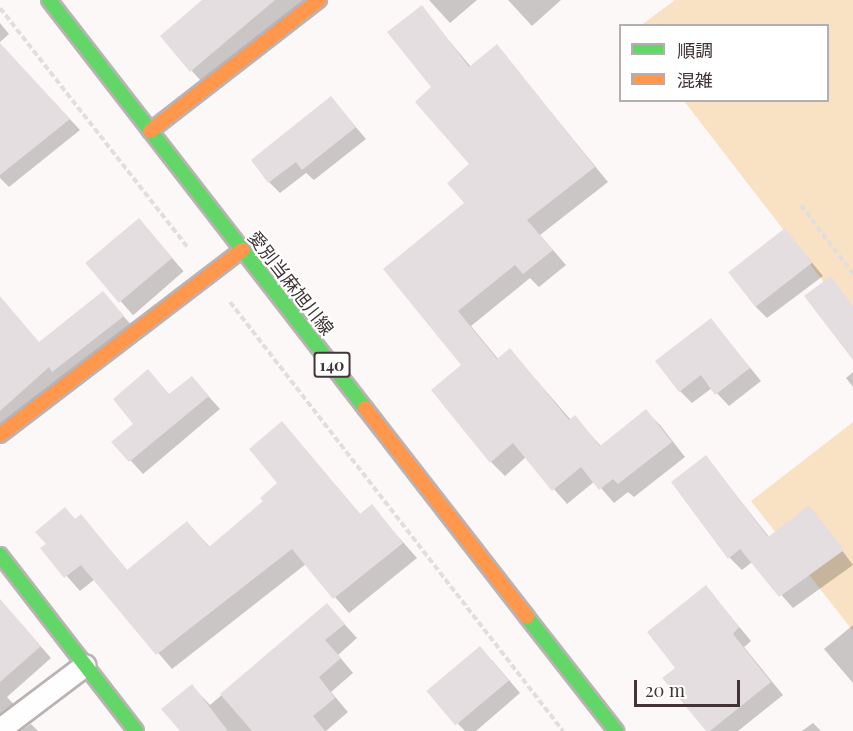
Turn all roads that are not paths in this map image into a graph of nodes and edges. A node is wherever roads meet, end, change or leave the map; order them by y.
1 (48, 0) edge
2 (319, 0) edge
3 (150, 132) junction
4 (242, 250) junction
5 (0, 435) edge
6 (0, 555) edge
7 (85, 665) junction
8 (0, 729) edge
9 (136, 731) edge
10 (616, 731) edge

1 - 3 main road, 愛別当麻旭川線 / 140
2 - 3 main road
3 - 4 main road, 愛別当麻旭川線 / 140
4 - 5 main road
4 - 10 main road, 愛別当麻旭川線 / 140
6 - 7 main road
7 - 8 lane
7 - 9 main road

